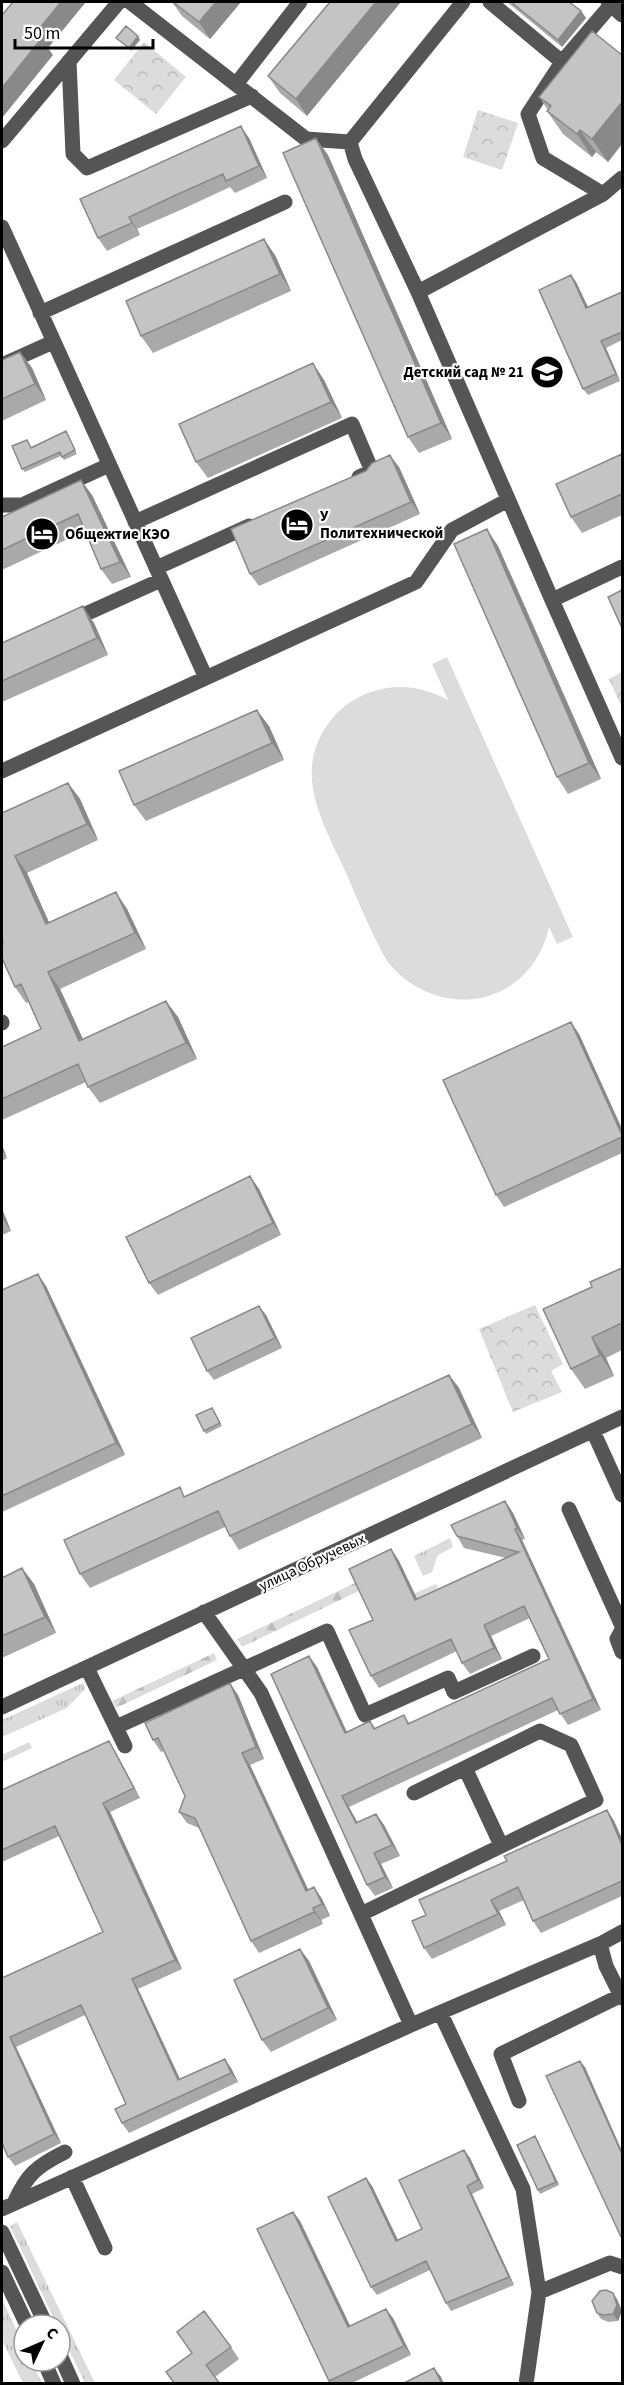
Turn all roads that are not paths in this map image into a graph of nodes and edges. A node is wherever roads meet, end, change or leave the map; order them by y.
1 (119, 2) edge
2 (130, 2) edge
3 (300, 2) edge
4 (463, 2) edge
5 (490, 2) edge
6 (614, 7) edge
7 (69, 61) junction
8 (562, 62) junction
9 (237, 83) junction
10 (252, 96) junction
11 (2, 141) edge
12 (350, 142) junction
13 (622, 178) edge
14 (603, 194) junction
15 (285, 202) dead end
16 (2, 227) edge
17 (418, 292) junction
18 (40, 313) junction
19 (53, 342) junction
20 (2, 365) edge
21 (109, 465) junction
22 (340, 485) edge
23 (508, 500) junction
24 (2, 505) edge
25 (264, 519) edge
26 (135, 522) junction
27 (622, 567) edge
28 (159, 574) junction
29 (552, 600) junction
30 (53, 629) edge
31 (206, 678) junction
32 (622, 758) edge
33 (2, 771) edge
34 (622, 1418) edge
35 (593, 1431) junction
36 (622, 1495) edge
37 (569, 1509) dead end
38 (204, 1612) junction
39 (622, 1628) edge
40 (622, 1652) edge
41 (532, 1656) dead end
42 (87, 1668) junction
43 (244, 1668) junction
44 (2, 1707) edge
45 (116, 1727) junction
46 (125, 1746) dead end
47 (465, 1768) junction
48 (414, 1793) dead end
49 (501, 1845) junction
50 (361, 1914) junction
51 (622, 1932) edge
52 (600, 1944) junction
53 (622, 1996) edge
54 (441, 2014) junction
55 (411, 2025) junction
56 (519, 2101) dead end
57 (65, 2152) dead end
58 (72, 2176) junction
59 (8, 2206) edge
60 (2, 2232) edge
61 (105, 2248) dead end
62 (622, 2267) edge
63 (2, 2272) edge
64 (539, 2292) junction
65 (21, 2313) edge
66 (40, 2313) edge
67 (526, 2384) edge

1 - 7 street
2 - 9 street
3 - 9 street
4 - 12 street
5 - 8 street
6 - 8 street
7 - 10 street
7 - 11 street
8 - 14 street
9 - 10 street
10 - 12 street
12 - 17 street
13 - 14 street
14 - 17 street
15 - 18 street
16 - 18 street
17 - 23 street
18 - 19 street
19 - 20 street
19 - 21 street
21 - 24 street
21 - 26 street
22 - 26 street
23 - 29 street
23 - 31 street
25 - 28 street
26 - 28 street
27 - 29 street
28 - 30 street
28 - 31 street
29 - 32 street
31 - 33 street
34 - 35 street, улица Обручевых
35 - 36 street
35 - 38 street, улица Обручевых
37 - 39 street
38 - 42 street, улица Обручевых
38 - 43 street
39 - 40 street
41 - 43 street
42 - 44 street, улица Обручевых
42 - 45 street
43 - 45 street
43 - 50 street
45 - 46 street
47 - 48 street
47 - 49 street
47 - 49 street
49 - 50 street
50 - 55 street
51 - 52 street
52 - 53 street
52 - 54 street
53 - 56 street
54 - 55 street
54 - 64 street
55 - 58 street
57 - 59 street
58 - 59 street
58 - 61 street
60 - 66 street
62 - 64 street
63 - 65 street
64 - 67 street

